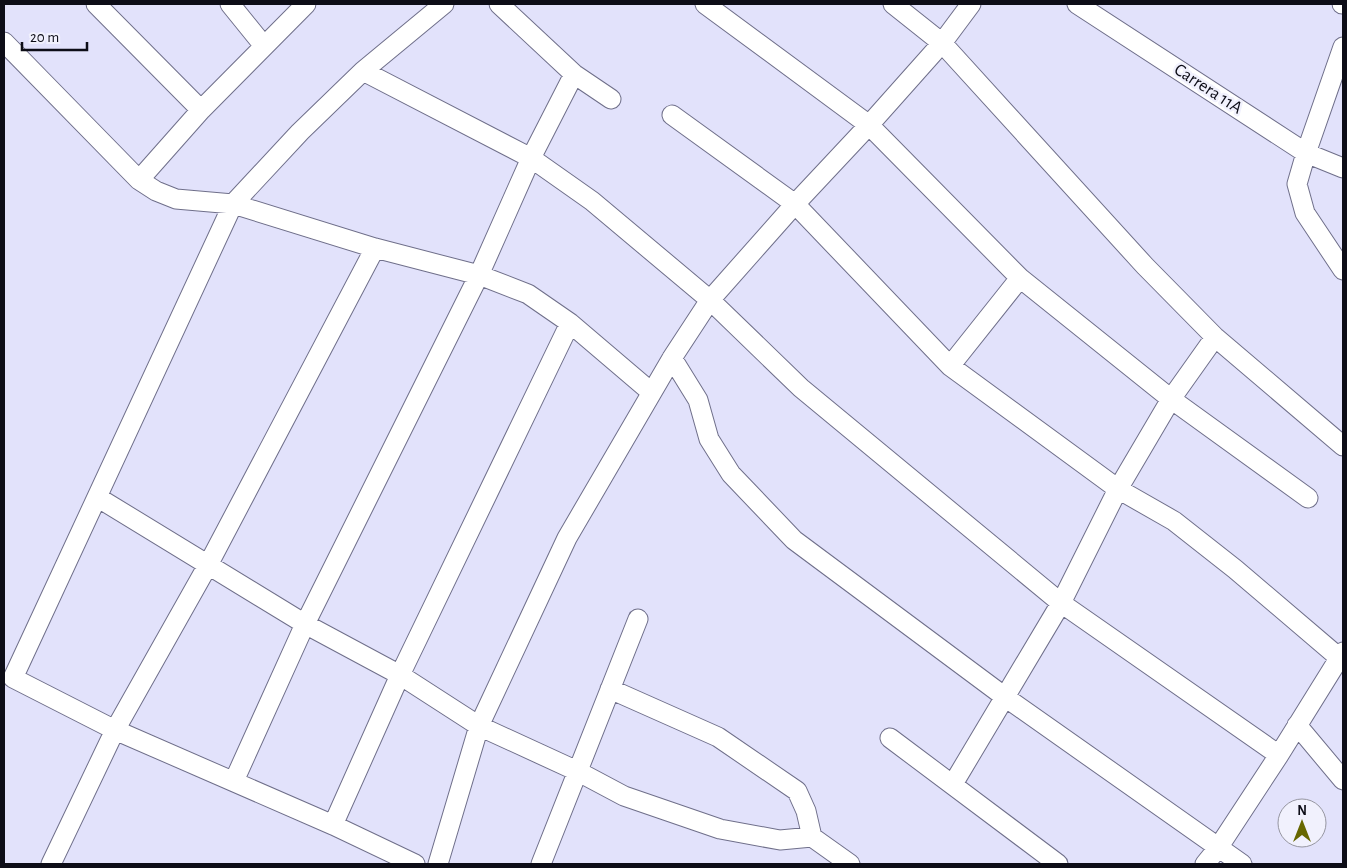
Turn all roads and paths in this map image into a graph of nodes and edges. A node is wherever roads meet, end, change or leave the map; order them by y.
1 (96, 4) edge
2 (230, 4) edge
3 (306, 4) edge
4 (444, 4) edge
5 (498, 4) edge
6 (705, 4) edge
7 (892, 4) edge
8 (971, 4) edge
9 (1077, 4) edge
10 (4, 42) edge
11 (942, 43) junction
12 (264, 46) junction
13 (1343, 47) edge
14 (363, 71) junction
15 (574, 74) junction
16 (611, 99) dead end
17 (201, 110) junction
18 (672, 115) dead end
19 (869, 125) junction
20 (1306, 153) junction
21 (531, 158) junction
22 (1343, 168) edge
23 (139, 180) junction
24 (233, 204) junction
25 (795, 204) junction
26 (374, 248) junction
27 (1343, 270) edge
28 (479, 275) junction
29 (1020, 278) junction
30 (710, 300) junction
31 (570, 323) junction
32 (1216, 337) junction
33 (672, 358) junction
34 (950, 366) junction
35 (652, 392) junction
36 (1171, 399) junction
37 (1343, 446) edge
38 (1118, 489) junction
39 (97, 497) junction
40 (1308, 498) dead end
41 (208, 565) junction
42 (1060, 603) junction
43 (638, 619) dead end
44 (306, 624) junction
45 (1342, 657) edge
46 (400, 675) junction
47 (610, 689) junction
48 (1005, 697) junction
49 (1297, 725) junction
50 (479, 726) junction
51 (116, 730) junction
52 (890, 738) dead end
53 (1279, 755) junction
54 (577, 771) junction
55 (1343, 780) edge
56 (234, 781) junction
57 (953, 784) junction
58 (333, 825) junction
59 (812, 837) junction
60 (1218, 848) junction
61 (52, 864) edge
62 (415, 864) edge
63 (438, 864) edge
64 (542, 864) edge
65 (850, 864) edge
66 (1058, 864) edge
67 (1205, 864) edge
68 (1242, 864) edge

1 - 17 street
2 - 12 street
3 - 12 street
4 - 14 street
5 - 15 street
6 - 19 street
7 - 11 street
8 - 11 street
9 - 20 street, Carrera 11A
10 - 23 street
11 - 19 street
11 - 32 street
12 - 17 street
13 - 20 street
14 - 21 street
14 - 24 street
15 - 16 street
15 - 21 street
17 - 23 street
18 - 25 street
19 - 25 street
19 - 29 street
20 - 22 street, Carrera 11A
20 - 27 street
21 - 28 street
21 - 30 street
23 - 24 street
24 - 26 street
24 - 39 street
25 - 30 street
25 - 34 street
26 - 28 street
26 - 41 street
28 - 31 street
28 - 44 street
29 - 34 street
29 - 36 street
30 - 33 street
30 - 42 street
31 - 35 street
31 - 46 street
32 - 36 street
32 - 37 street
33 - 35 street
33 - 48 street
34 - 38 street
35 - 50 street
36 - 38 street
36 - 40 street
38 - 42 street
38 - 45 street
39 - 41 street
39 - 51 street
41 - 44 street
41 - 51 street
42 - 48 street
42 - 53 street
43 - 47 street
44 - 46 street
44 - 56 street
45 - 49 street
46 - 50 street
46 - 58 street
47 - 54 street
47 - 59 street
48 - 57 street
48 - 60 street
49 - 53 street
49 - 55 street
50 - 54 street
50 - 63 street
51 - 56 street
51 - 61 street
52 - 57 street
53 - 60 street
54 - 59 street
54 - 64 street
56 - 58 street
57 - 66 street
58 - 62 street
59 - 65 street
60 - 67 street
60 - 68 street

